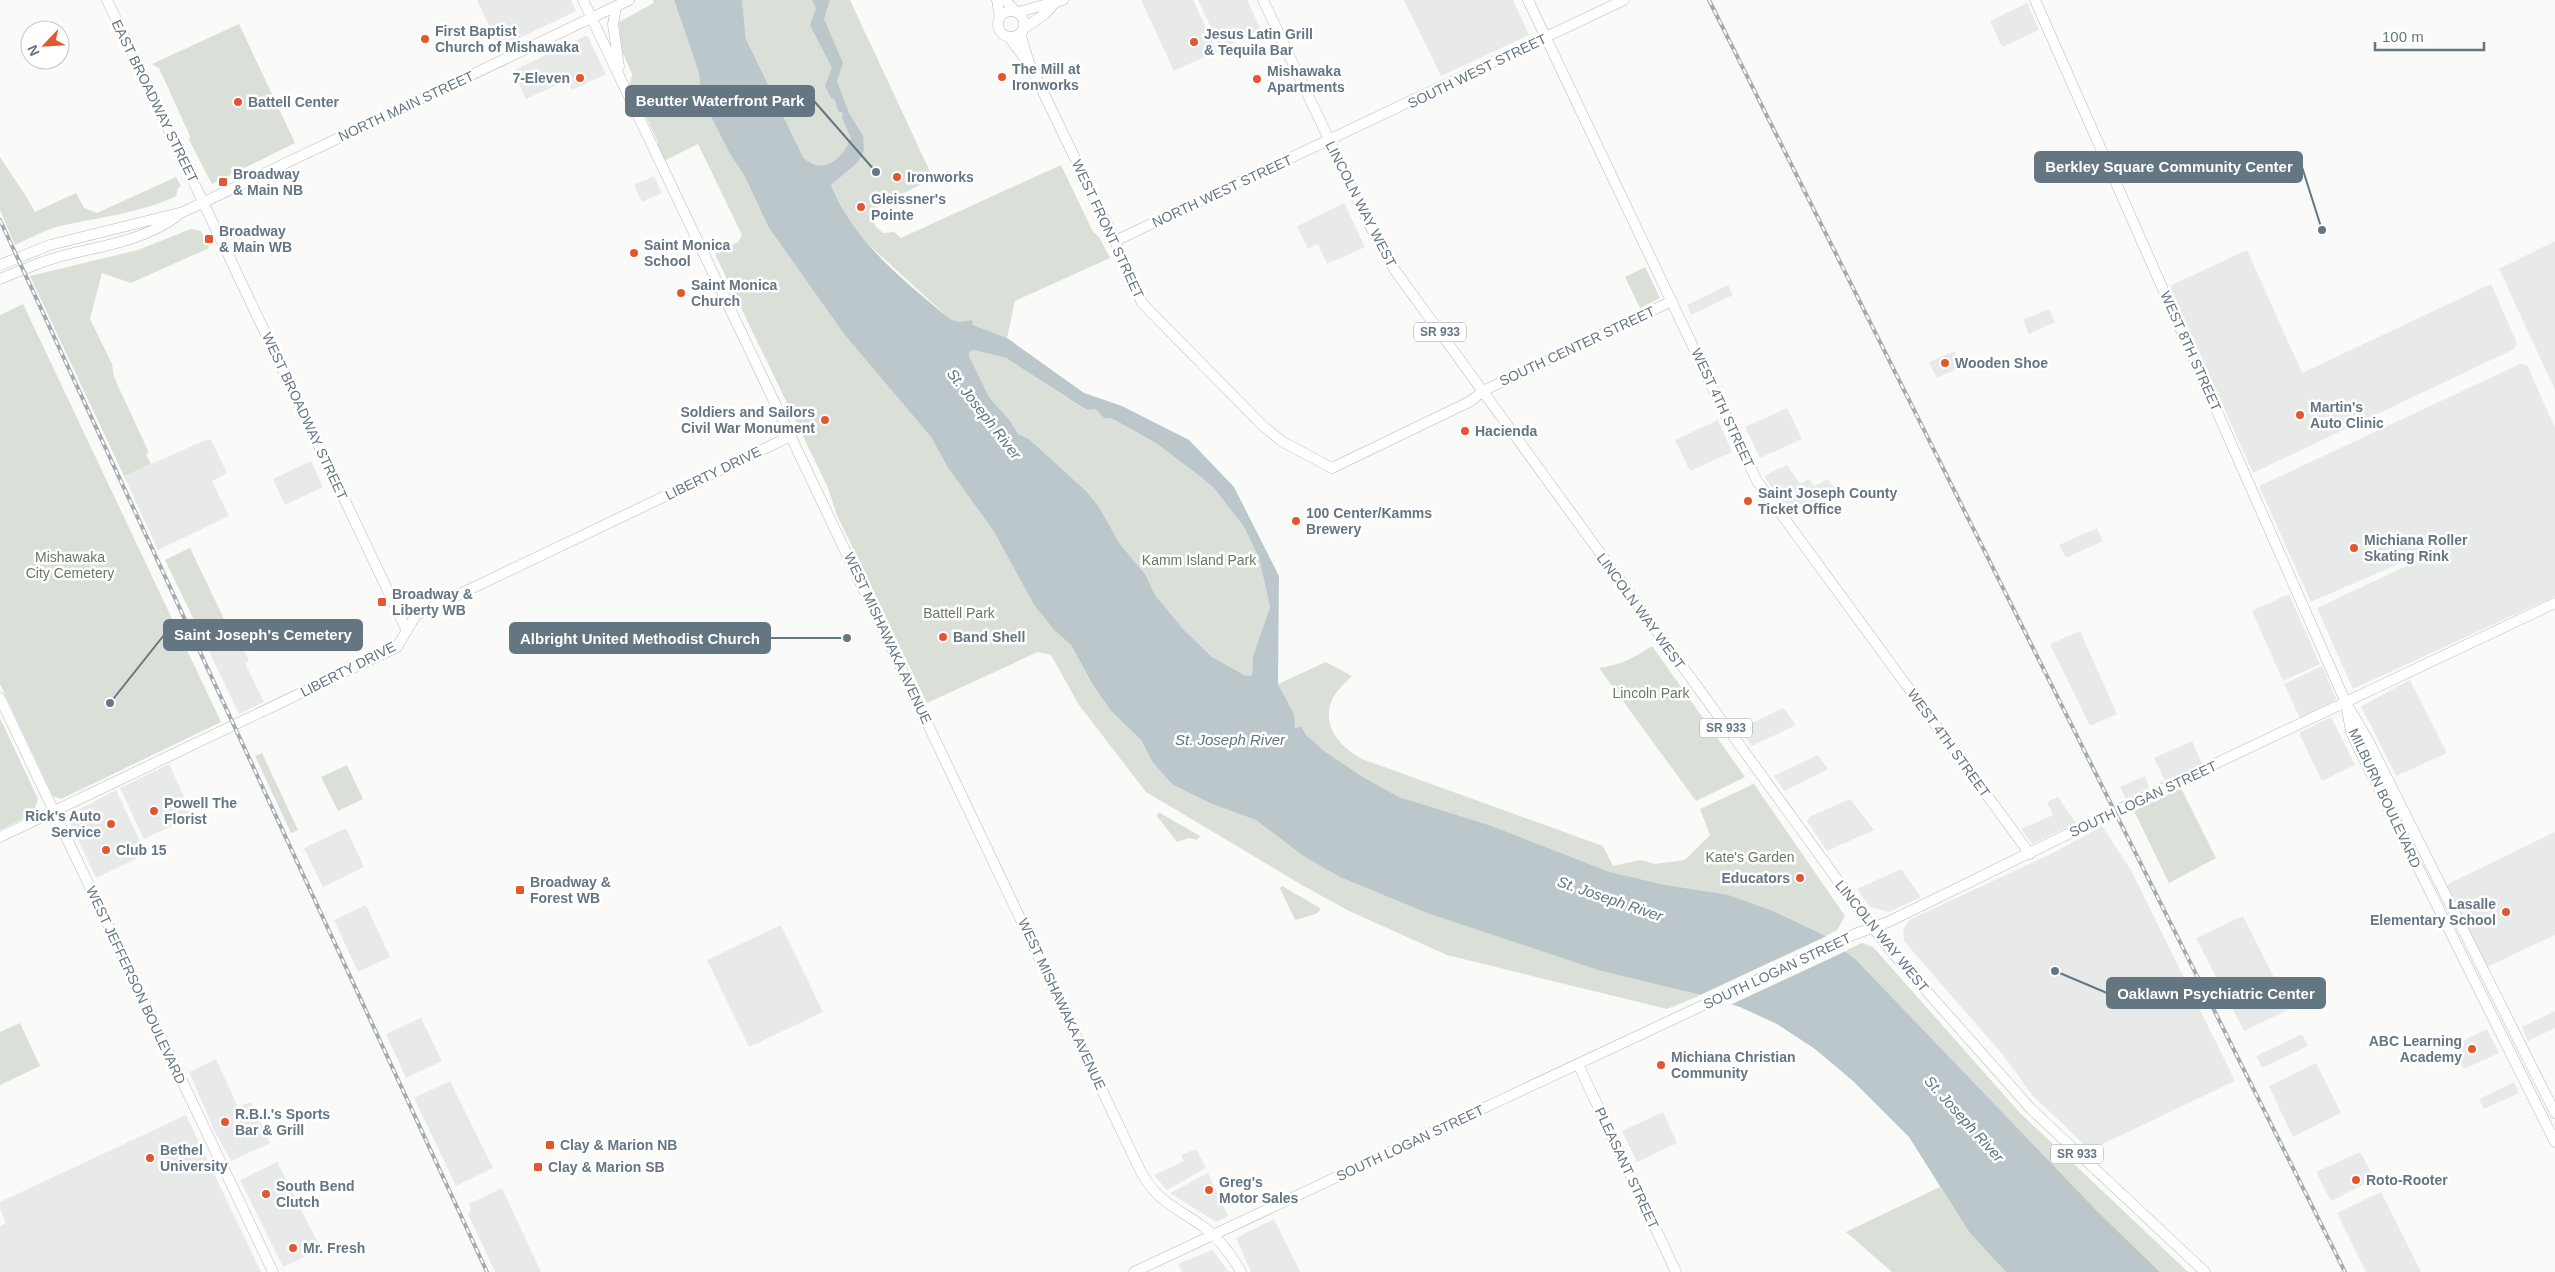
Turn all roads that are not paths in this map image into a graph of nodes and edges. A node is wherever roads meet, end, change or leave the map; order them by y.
1 (107, 0) edge
2 (583, 0) edge
3 (629, 0) edge
4 (997, 0) edge
5 (1005, 0) edge
6 (1263, 0) edge
7 (1528, 0) edge
8 (1624, 0) edge
9 (2035, 0) edge
10 (1059, 2) edge
11 (616, 6) junction
12 (1016, 12) junction
13 (592, 18) junction
14 (1000, 18) junction
15 (1023, 30) junction
16 (1009, 37) junction
17 (1546, 38) junction
18 (1029, 63) junction
19 (621, 77) junction
20 (1329, 141) junction
21 (204, 202) junction
22 (183, 212) junction
23 (1115, 241) junction
24 (0, 264) edge
25 (0, 279) edge
26 (1672, 301) junction
27 (1482, 391) junction
28 (791, 436) junction
29 (1332, 468) joint
30 (2555, 604) edge
31 (407, 631) junction
32 (0, 698) edge
33 (2346, 703) junction
34 (54, 811) junction
35 (0, 837) edge
36 (2030, 854) junction
37 (1872, 928) junction
38 (1578, 1064) junction
39 (2555, 1113) edge
40 (2555, 1142) edge
41 (1213, 1235) junction
42 (273, 1272) edge
43 (1134, 1272) edge
44 (1241, 1272) edge
45 (1676, 1272) edge
46 (2205, 1272) edge

1 - 21 street, EAST BROADWAY STREET
2 - 13 street, WEST MISHAWAKA AVENUE
3 - 11 street, NORTH MAIN STREET
4 - 14 street
5 - 12 street
6 - 20 street, LINCOLN WAY WEST / SR 933
7 - 17 street, WEST 4TH STREET
8 - 17 street, SOUTH WEST STREET
9 - 33 street, WEST 8TH STREET
10 - 12 street
10 - 15 street
11 - 13 street, NORTH MAIN STREET
11 - 19 street
12 - 14 street
12 - 15 street
13 - 19 street, WEST MISHAWAKA AVENUE
13 - 21 street, NORTH MAIN STREET
14 - 16 street
15 - 16 street
15 - 18 street, WEST FRONT STREET
16 - 18 street, WEST FRONT STREET
17 - 20 street, SOUTH WEST STREET
17 - 26 street, WEST 4TH STREET
18 - 23 street, WEST FRONT STREET
19 - 28 street, WEST MISHAWAKA AVENUE
20 - 23 street, NORTH WEST STREET
20 - 27 street, LINCOLN WAY WEST / SR 933
21 - 22 street, NORTH MAIN STREET
21 - 31 street, WEST BROADWAY STREET
22 - 24 street, NORTH MAIN STREET
22 - 25 street, NORTH MAIN STREET
23 - 29 street, WEST FRONT STREET
26 - 27 street, SOUTH CENTER STREET
26 - 36 street, WEST 4TH STREET
27 - 29 street, SOUTH CENTER STREET
27 - 37 street, LINCOLN WAY WEST / SR 933
28 - 31 street, LIBERTY DRIVE
28 - 41 street, WEST MISHAWAKA AVENUE
30 - 33 street, SOUTH LOGAN STREET
31 - 34 street, LIBERTY DRIVE
32 - 34 street, WEST JEFFERSON BOULEVARD
33 - 36 street, SOUTH LOGAN STREET
33 - 39 street, MILBURN BOULEVARD
33 - 40 street, MILBURN BOULEVARD
34 - 35 street, LIBERTY DRIVE
34 - 42 street, WEST JEFFERSON BOULEVARD
36 - 37 street, SOUTH LOGAN STREET
37 - 38 street, SOUTH LOGAN STREET
37 - 46 street, LINCOLN WAY WEST / SR 933
38 - 41 street, SOUTH LOGAN STREET
38 - 45 street, PLEASANT STREET
41 - 43 street, SOUTH LOGAN STREET
41 - 44 street, WEST MISHAWAKA AVENUE

